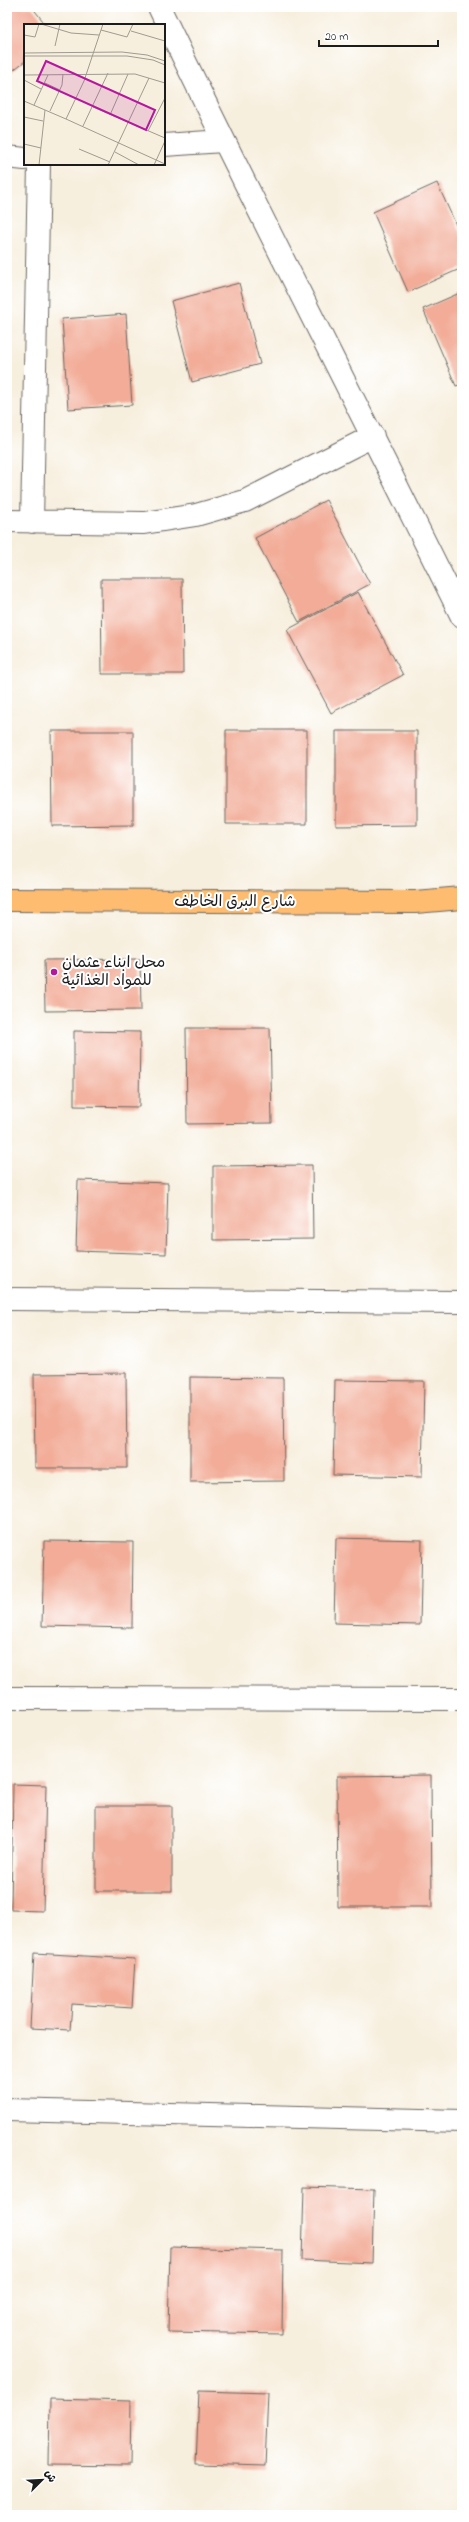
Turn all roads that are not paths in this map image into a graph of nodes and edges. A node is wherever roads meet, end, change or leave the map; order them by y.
1 (159, 7) edge
2 (223, 141) junction
3 (165, 146) edge
4 (7, 157) edge
5 (24, 159) edge
6 (39, 165) edge
7 (373, 436) junction
8 (7, 522) edge
9 (32, 522) junction
10 (462, 617) edge
11 (462, 898) edge
12 (7, 900) edge
13 (7, 1299) edge
14 (462, 1302) edge
15 (7, 1698) edge
16 (462, 1699) edge
17 (7, 2110) edge
18 (462, 2120) edge

1 - 2 street
2 - 3 street
2 - 7 street
4 - 5 street
6 - 9 street
7 - 9 street
7 - 10 street
8 - 9 street
11 - 12 main road, شارع البرق الخاطف
13 - 14 street
15 - 16 street
17 - 18 street

